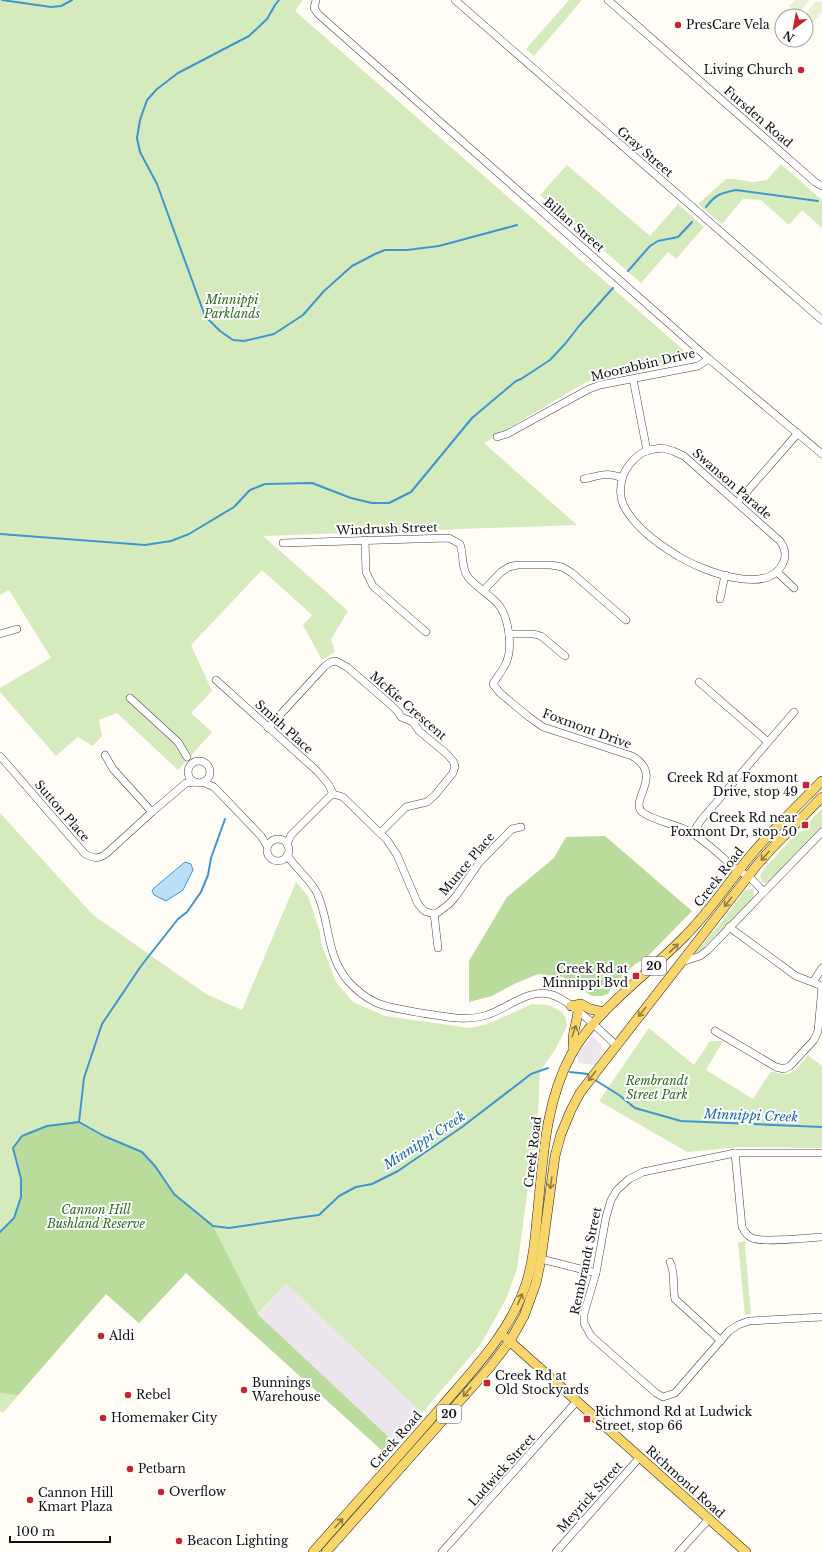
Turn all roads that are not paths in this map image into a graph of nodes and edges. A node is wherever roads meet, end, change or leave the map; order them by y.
1 (316, 0) edge
2 (455, 0) edge
3 (608, 0) edge
4 (822, 186) edge
5 (822, 320) edge
6 (709, 359) junction
7 (633, 379) junction
8 (798, 433) junction
9 (497, 438) dead end
10 (647, 450) junction
11 (822, 454) edge
12 (622, 478) junction
13 (584, 479) dead end
14 (737, 503) junction
15 (365, 540) junction
16 (283, 544) dead end
17 (777, 572) junction
18 (725, 575) junction
19 (794, 588) dead end
20 (483, 591) junction
21 (720, 599) dead end
22 (626, 620) dead end
23 (17, 630) dead end
24 (426, 632) dead end
25 (0, 634) edge
26 (509, 634) junction
27 (565, 656) dead end
28 (216, 680) dead end
29 (699, 682) dead end
30 (130, 698) dead end
31 (794, 712) dead end
32 (268, 728) junction
33 (768, 742) junction
34 (105, 755) dead end
35 (0, 756) edge
36 (187, 757) dead end
37 (210, 774) junction
38 (189, 775) junction
39 (822, 781) edge
40 (200, 782) junction
41 (186, 783) junction
42 (214, 787) junction
43 (332, 794) junction
44 (822, 797) edge
45 (152, 812) junction
46 (521, 827) dead end
47 (822, 832) edge
48 (380, 833) junction
49 (692, 833) junction
50 (291, 835) junction
51 (272, 841) junction
52 (288, 844) junction
53 (285, 858) junction
54 (738, 871) junction
55 (748, 877) junction
56 (764, 892) junction
57 (434, 913) junction
58 (729, 927) junction
59 (438, 948) dead end
60 (682, 962) junction
61 (822, 968) edge
62 (813, 982) junction
63 (822, 986) edge
64 (574, 1009) junction
65 (604, 1012) junction
66 (592, 1025) junction
67 (715, 1031) dead end
68 (616, 1045) junction
69 (574, 1050) junction
70 (547, 1126) junction
71 (564, 1127) junction
72 (735, 1153) junction
73 (822, 1153) edge
74 (822, 1237) edge
75 (541, 1259) junction
76 (670, 1262) dead end
77 (596, 1274) junction
78 (822, 1317) edge
79 (501, 1334) junction
80 (510, 1341) junction
81 (721, 1341) junction
82 (577, 1402) junction
83 (640, 1457) junction
84 (709, 1519) junction
85 (313, 1552) edge
86 (326, 1552) edge
87 (442, 1552) edge
88 (556, 1552) edge
89 (680, 1552) edge
90 (746, 1552) edge

1 - 6 street, Billan Street
2 - 5 street, Gray Street
3 - 4 street, Fursden Road
6 - 7 street, Moorabbin Drive
6 - 8 street, Billan Street
7 - 9 street, Moorabbin Drive
7 - 10 street
8 - 11 street, Billan Street
8 - 14 street
10 - 12 street
10 - 14 street, Swanson Parade
12 - 13 street
12 - 18 street
14 - 17 street, Swanson Parade
15 - 16 street, Windrush Street
15 - 20 street, Windrush Street
15 - 24 street
17 - 18 street
17 - 19 street
18 - 21 street
20 - 22 street
20 - 26 street, Foxmont Drive
23 - 25 street
26 - 27 street
26 - 49 street, Foxmont Drive
28 - 32 street, Smith Place
29 - 33 street
30 - 36 street
31 - 33 street
32 - 43 street, Smith Place
32 - 48 street, McKie Crescent
33 - 49 street
34 - 45 street
35 - 45 street, Sutton Place
37 - 38 street
37 - 40 street
37 - 42 street
38 - 40 street
38 - 41 street, Sutton Place
39 - 54 main road, Creek Road / 20
40 - 41 street
40 - 42 street
41 - 45 street, Sutton Place
42 - 51 street
43 - 48 street
43 - 50 street
44 -> 55 main road, Creek Road / 20
46 - 57 street, Munce Place
47 - 56 street
48 - 57 street
49 - 54 street, Foxmont Drive
50 - 51 street
50 - 52 street
51 - 52 street
51 - 53 street
52 - 53 street
53 - 64 street
54 - 55 street, Foxmont Drive
65 -> 54 main road, Creek Road / 20
55 - 56 street, Foxmont Drive
55 -> 60 main road, Creek Road / 20
56 - 58 street
57 - 59 street
58 - 60 street
58 - 62 street
60 -> 68 main road, Creek Road / 20
61 - 62 street
62 - 63 street
63 - 67 street
64 - 65 main road
64 - 66 street
69 -> 64 main road
65 - 66 main road, Creek Road / 20
66 - 68 street
66 - 69 main road, Creek Road / 20
68 -> 71 main road, Creek Road / 20
69 - 70 main road, Creek Road / 20
70 - 71 main road
79 -> 70 main road, Creek Road / 20
71 -> 75 main road, Creek Road / 20
72 - 73 street, Rembrandt Street
72 - 74 street
72 - 77 street, Rembrandt Street
75 - 77 street
75 - 80 main road, Creek Road / 20
76 - 81 street
77 - 81 street, Rembrandt Street
78 - 81 street, Rembrandt Street
79 - 80 main road, Richmond Road
85 -> 79 main road, Creek Road / 20
80 - 82 main road, Richmond Road
80 -> 86 main road, Creek Road / 20
82 - 83 main road, Richmond Road
82 - 87 street, Ludwick Street
83 - 84 main road, Richmond Road
83 - 88 street, Meyrick Street
84 - 89 street
84 - 90 main road, Richmond Road

